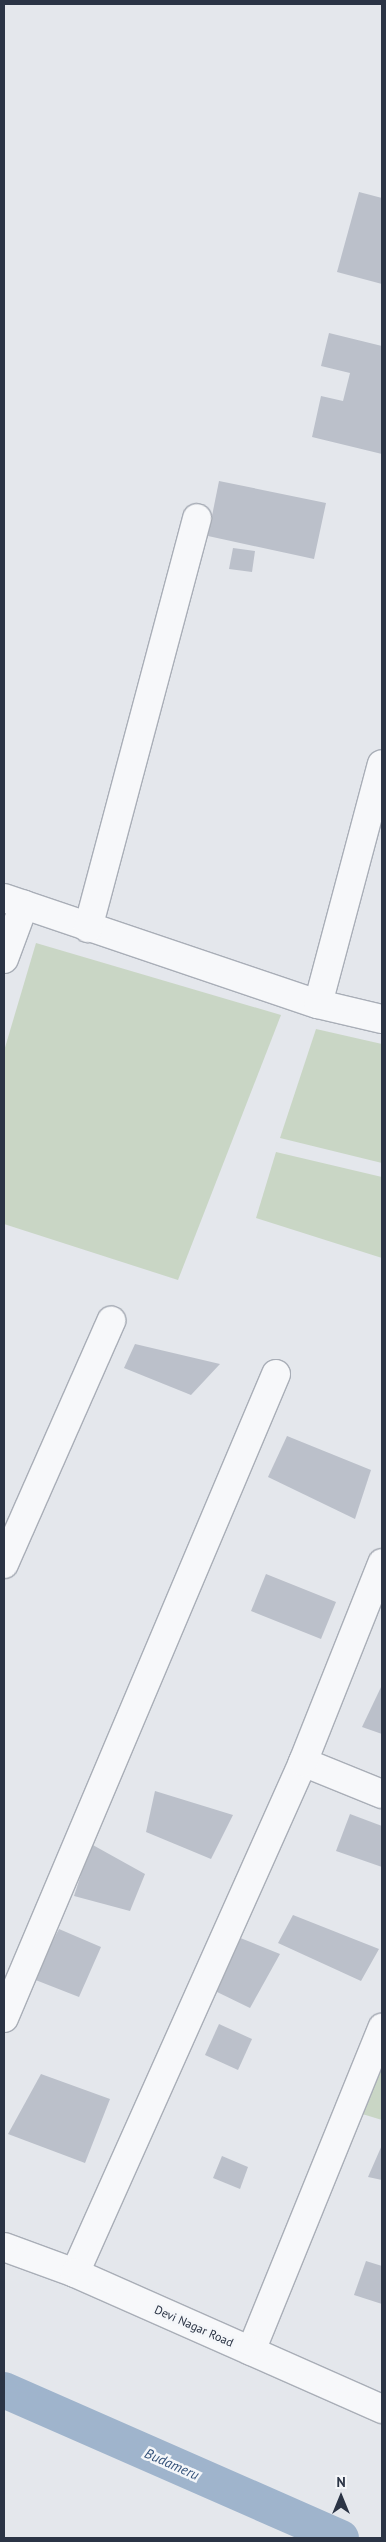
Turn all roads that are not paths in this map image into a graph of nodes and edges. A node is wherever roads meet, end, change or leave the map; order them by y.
1 (197, 518) dead end
2 (382, 764) edge
3 (14, 902) edge
4 (88, 928) junction
5 (4, 960) edge
6 (318, 1004) junction
7 (382, 1019) edge
8 (111, 1321) dead end
9 (276, 1374) dead end
10 (382, 1563) edge
11 (4, 1564) edge
12 (303, 1762) junction
13 (382, 1794) edge
14 (4, 2018) edge
15 (382, 2028) edge
16 (4, 2247) edge
17 (75, 2274) junction
18 (251, 2351) junction
19 (382, 2409) edge

1 - 4 street
2 - 6 street
3 - 4 street
3 - 5 street
4 - 6 street
6 - 7 street
8 - 11 street
9 - 14 street
10 - 12 street
12 - 13 street
12 - 17 street
15 - 18 street
16 - 17 street, Devi Nagar Road
17 - 18 street, Devi Nagar Road
18 - 19 street, Devi Nagar Road

